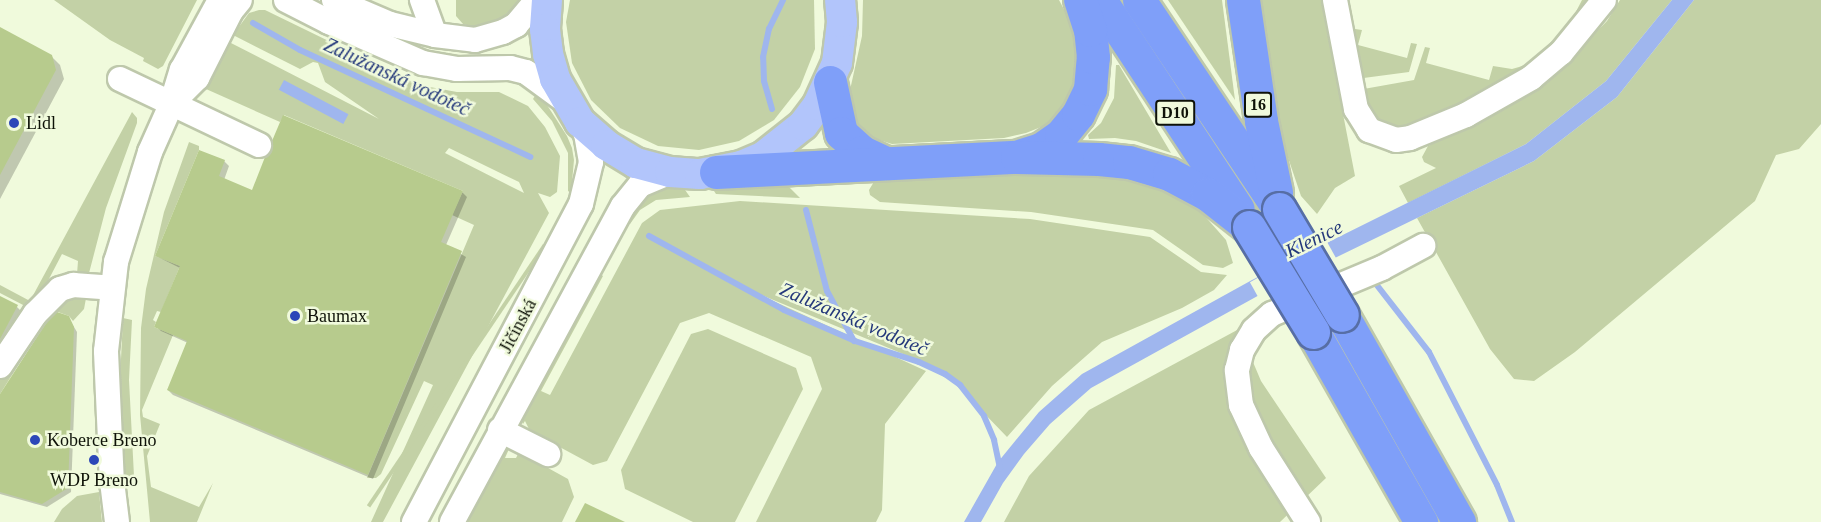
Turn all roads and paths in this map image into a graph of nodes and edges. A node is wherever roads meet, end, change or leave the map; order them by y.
1 (220, 0) edge
2 (240, 0) edge
3 (286, 0) edge
4 (334, 0) edge
5 (422, 0) edge
6 (537, 0) edge
7 (547, 0) edge
8 (840, 0) edge
9 (1080, 0) edge
10 (1100, 0) edge
11 (1139, 0) edge
12 (1243, 0) edge
13 (1335, 0) edge
14 (1605, 0) edge
15 (435, 35) junction
16 (120, 79) dead end
17 (830, 82) junction
18 (171, 105) junction
19 (573, 112) junction
20 (259, 145) dead end
21 (1017, 157) junction
22 (886, 164) junction
23 (670, 172) junction
24 (717, 172) junction
25 (1279, 209) junction
26 (1249, 226) junction
27 (1423, 246) dead end
28 (112, 288) junction
29 (0, 366) edge
30 (500, 430) junction
31 (548, 454) dead end
32 (117, 522) edge
33 (414, 522) edge
34 (452, 522) edge
35 (1308, 522) edge
36 (1421, 522) edge
37 (1459, 522) edge

1 - 18 street
2 - 18 street
3 - 19 street
4 - 15 street
5 - 15 street
6 - 15 street
7 - 19 main road, Jičínská
8 - 17 main road, Jičínská
9 - 21 highway
10 - 26 highway, D10
11 - 25 highway, D10
12 - 25 highway, 16
13 - 14 street
16 - 18 street
17 - 22 highway
17 - 24 main road, Jičínská
18 - 20 street
18 - 28 street
19 - 23 main road, Jičínská
19 - 33 street, Jičínská
21 - 22 highway
21 - 26 highway
22 - 24 highway
23 - 24 main road, Jičínská
23 - 30 street, Jičínská
25 - 37 highway, D10, bridge
26 - 36 highway, D10, bridge
27 - 35 street
28 - 29 street
28 - 32 street
30 - 31 street
30 - 34 street, Jičínská

